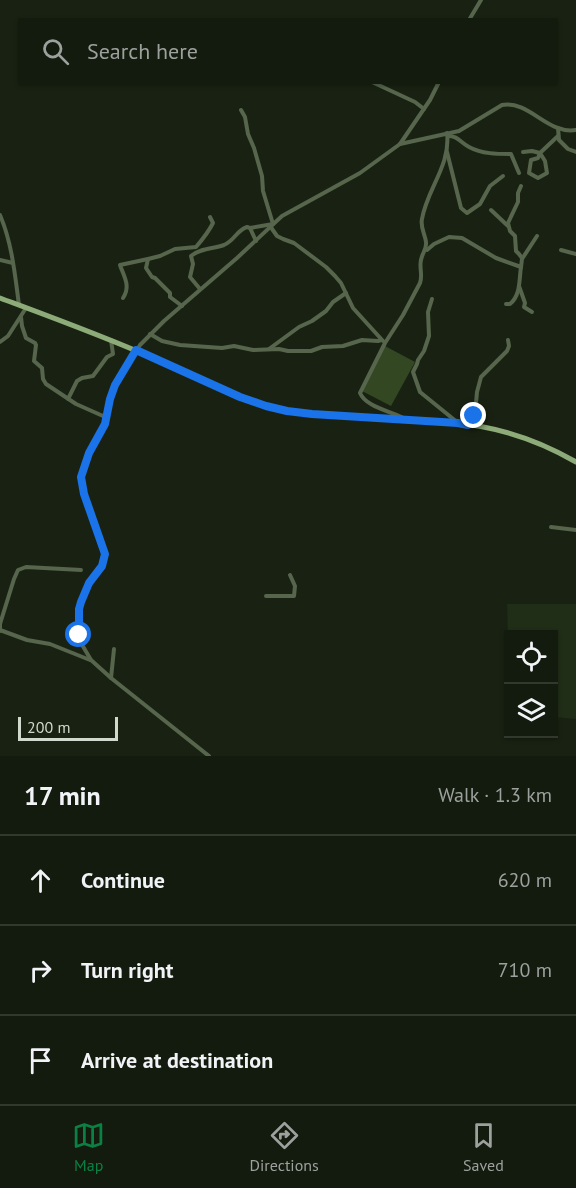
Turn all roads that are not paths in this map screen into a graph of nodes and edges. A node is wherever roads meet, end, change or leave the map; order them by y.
1 (481, 0) edge
2 (470, 18) edge
3 (376, 84) edge
4 (438, 84) edge
5 (424, 109) junction
6 (242, 110) dead end
7 (558, 128) junction
8 (576, 130) edge
9 (448, 134) junction
10 (558, 136) junction
11 (400, 144) junction
12 (447, 152) junction
13 (523, 152) dead end
14 (576, 152) edge
15 (540, 153) junction
16 (519, 173) dead end
17 (502, 176) dead end
18 (520, 186) dead end
19 (491, 210) dead end
20 (0, 214) edge
21 (210, 217) dead end
22 (272, 225) junction
23 (508, 226) junction
24 (250, 228) junction
25 (537, 236) dead end
26 (256, 241) junction
27 (561, 250) dead end
28 (424, 252) junction
29 (576, 254) edge
30 (522, 259) junction
31 (0, 260) edge
32 (148, 260) junction
33 (13, 263) junction
34 (521, 267) junction
35 (519, 286) junction
36 (200, 290) junction
37 (346, 293) junction
38 (0, 298) edge
39 (123, 298) dead end
40 (432, 299) dead end
41 (506, 304) dead end
42 (20, 305) junction
43 (182, 306) junction
44 (26, 308) junction
45 (532, 312) dead end
46 (21, 317) junction
47 (150, 334) junction
48 (111, 339) junction
49 (508, 340) dead end
50 (383, 341) junction
51 (0, 342) edge
52 (269, 349) junction
53 (136, 350) junction
54 (68, 399) junction
55 (106, 414) junction
56 (406, 420) junction
57 (458, 423) junction
58 (468, 425) junction
59 (576, 462) edge
60 (551, 527) dead end
61 (576, 530) edge
62 (81, 570) dead end
63 (290, 575) dead end
64 (266, 596) dead end
65 (0, 630) edge
66 (114, 649) dead end
67 (93, 661) junction
68 (111, 678) junction
69 (209, 756) edge

1 - 2 street
3 - 5 street
4 - 5 street
5 - 11 street
6 - 22 street
7 - 8 street
7 - 9 street
7 - 10 street
9 - 11 street
9 - 12 street
9 - 16 street
10 - 14 street
10 - 15 street
11 - 22 street
12 - 17 street
12 - 28 street
13 - 15 street
15 - 15 street
18 - 23 street
19 - 23 street
20 - 33 street
21 - 32 street
22 - 24 street
22 - 26 street
22 - 37 street
23 - 30 street
24 - 26 street
24 - 36 street
25 - 30 street
26 - 36 street
27 - 29 street
28 - 34 street
28 - 50 street
30 - 34 street
31 - 33 street
32 - 39 street
32 - 43 street
33 - 42 street
34 - 35 street
35 - 41 street
35 - 45 street
36 - 43 street
37 - 50 street
37 - 52 street
38 - 42 main road
40 - 57 street
42 - 44 main road
43 - 47 street
44 - 46 street
44 - 48 main road
46 - 51 street
46 - 54 street
47 - 52 street
47 - 53 street
48 - 53 main road
48 - 54 street
49 - 58 street
50 - 52 street
50 - 56 street
53 - 55 street
53 - 56 main road
54 - 55 street
55 - 67 street
56 - 57 main road
57 - 58 main road
58 - 59 main road
60 - 61 street
62 - 65 street
63 - 64 street
65 - 67 street
66 - 68 street
67 - 68 street
68 - 69 street

